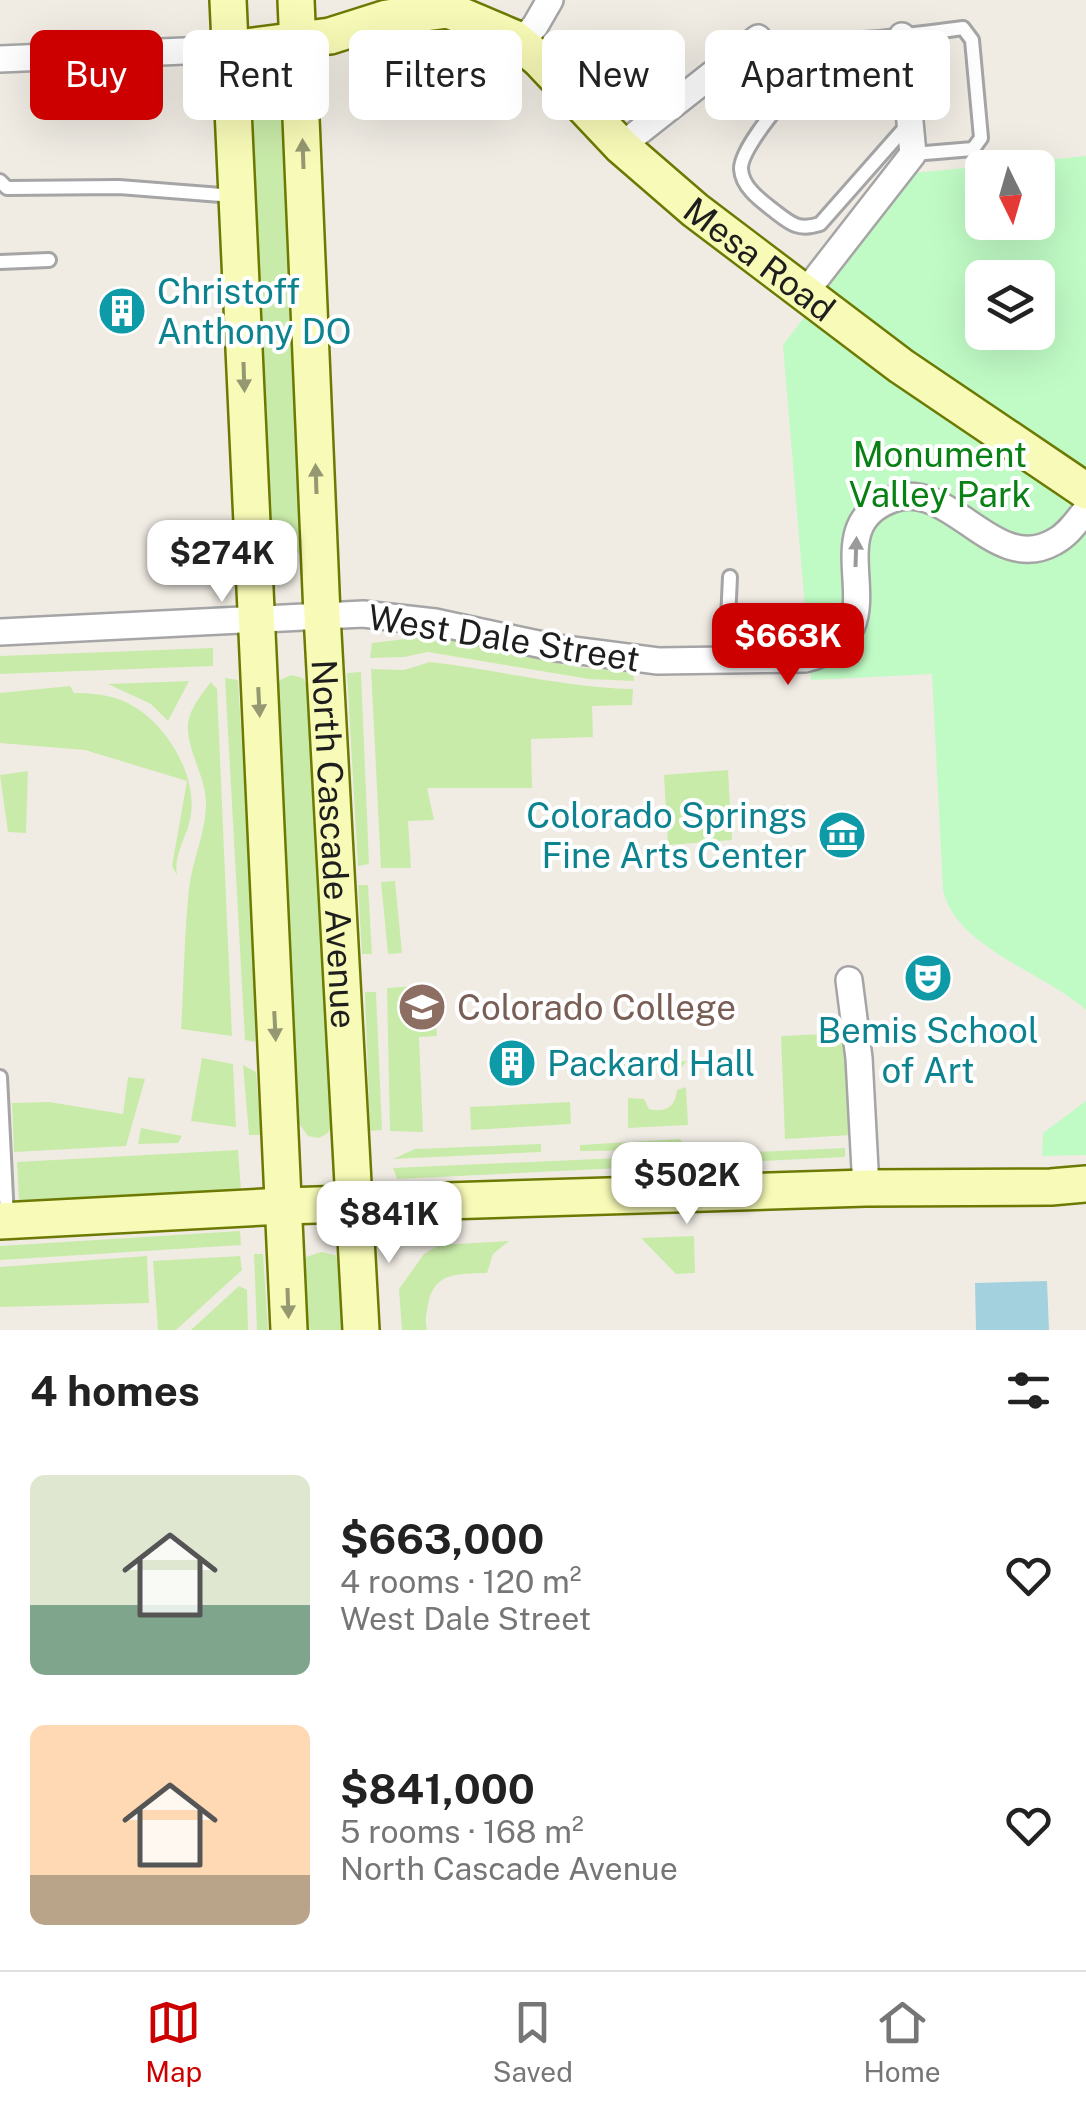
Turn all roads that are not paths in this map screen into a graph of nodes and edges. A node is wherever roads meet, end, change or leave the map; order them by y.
1 (228, 0) edge
2 (296, 0) edge
3 (550, 0) edge
4 (449, 5) edge
5 (229, 30) edge
6 (298, 30) edge
7 (495, 30) edge
8 (948, 30) edge
9 (329, 36) edge
10 (522, 41) edge
11 (522, 45) edge
12 (183, 51) edge
13 (0, 59) edge
14 (705, 80) edge
15 (233, 120) edge
16 (301, 120) edge
17 (770, 120) edge
18 (910, 122) joint
19 (621, 146) junction
20 (913, 154) junction
21 (0, 182) edge
22 (236, 196) junction
23 (49, 260) dead end
24 (0, 262) edge
25 (804, 294) junction
26 (1086, 491) edge
27 (1086, 510) edge
28 (730, 577) dead end
29 (322, 615) junction
30 (255, 620) junction
31 (0, 632) edge
32 (726, 662) junction
33 (849, 980) dead end
34 (0, 1077) edge
35 (1086, 1184) edge
36 (866, 1188) junction
37 (284, 1206) junction
38 (354, 1206) junction
39 (4, 1220) edge
40 (289, 1330) edge
41 (361, 1330) edge

1 - 5 main road, North Cascade Avenue
2 - 6 main road, North Cascade Avenue
3 - 10 street
4 - 7 main road, Mesa Road
4 - 9 main road
8 - 20 lane
11 - 19 main road, Mesa Road
12 - 13 street
14 - 19 street
15 - 22 main road, North Cascade Avenue
29 -> 16 main road, North Cascade Avenue
17 - 18 lane
18 - 20 street
19 - 25 main road, Mesa Road
20 - 25 street
21 - 22 lane
22 -> 30 main road, North Cascade Avenue
23 - 24 lane
25 - 26 main road, Mesa Road
32 -> 27 street, West Dale Street
28 - 32 lane
29 - 30 street, West Dale Street
29 - 32 street, West Dale Street
29 - 38 main road, North Cascade Avenue
30 - 31 street, West Dale Street
30 -> 37 main road, North Cascade Avenue
33 - 36 street
34 - 39 lane
35 - 36 main road
36 - 38 main road
37 - 38 main road
37 - 39 main road
37 -> 40 main road, North Cascade Avenue
38 - 41 main road, North Cascade Avenue

